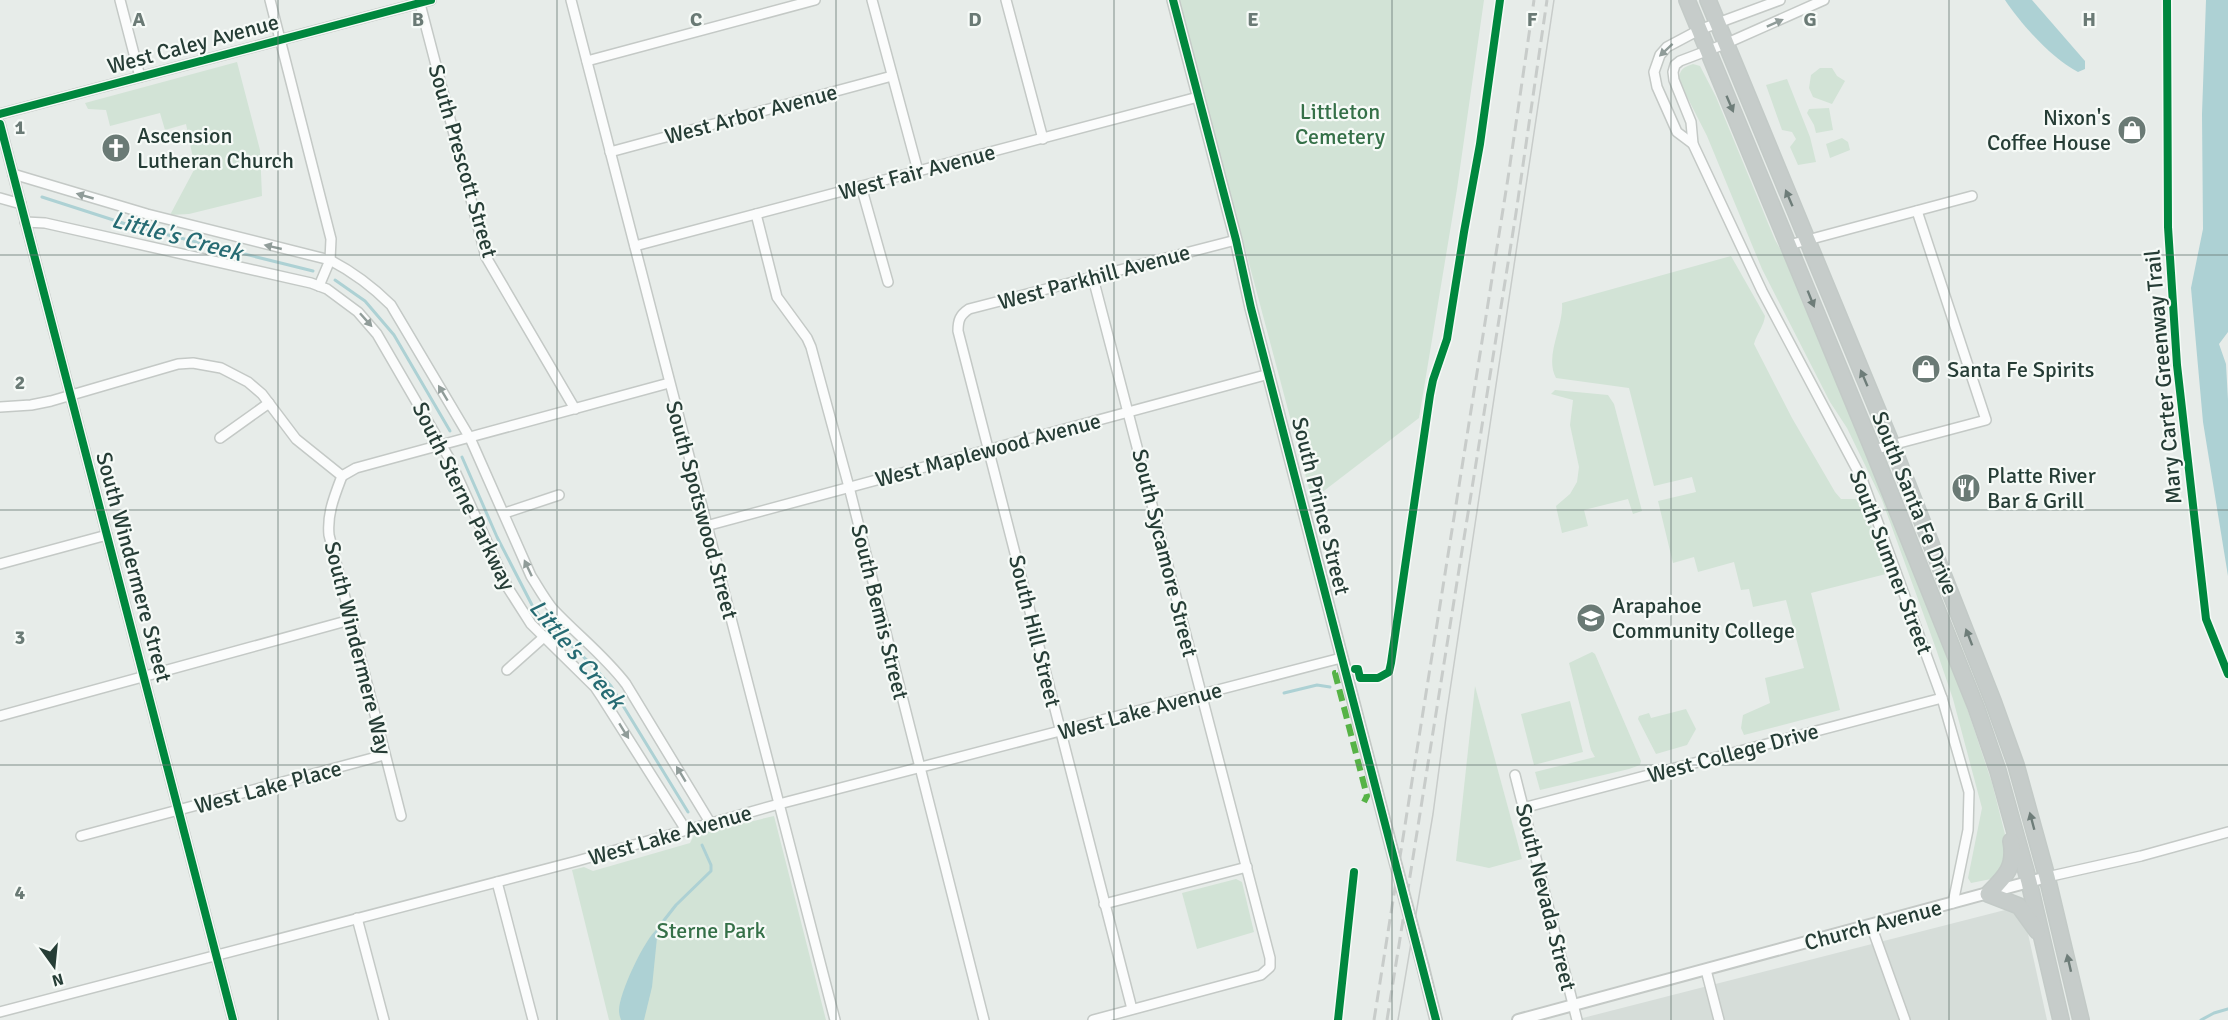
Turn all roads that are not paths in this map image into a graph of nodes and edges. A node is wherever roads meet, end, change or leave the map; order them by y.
1 (120, 0) edge
2 (270, 0) edge
3 (431, 0) edge
4 (571, 0) edge
5 (815, 0) edge
6 (872, 0) edge
7 (1006, 0) edge
8 (1173, 0) edge
9 (1688, 0) edge
10 (1708, 0) edge
11 (1780, 0) edge
12 (1824, 0) edge
13 (419, 2) edge
14 (1717, 23) junction
15 (1699, 30) junction
16 (280, 40) junction
17 (1725, 44) junction
18 (1707, 50) junction
19 (587, 60) junction
20 (892, 76) junction
21 (140, 77) junction
22 (1198, 98) junction
23 (0, 114) edge
24 (0, 124) edge
25 (1043, 138) junction
26 (1693, 144) junction
27 (610, 152) junction
28 (918, 171) junction
29 (13, 174) junction
30 (861, 186) junction
31 (1972, 196) dead end
32 (0, 198) edge
33 (21, 204) junction
34 (1917, 211) junction
35 (756, 214) junction
36 (26, 222) junction
37 (1236, 240) junction
38 (1807, 240) junction
39 (1789, 245) junction
40 (635, 246) junction
41 (330, 260) junction
42 (1093, 278) junction
43 (888, 282) dead end
44 (319, 286) junction
45 (958, 322) joint
46 (1269, 374) junction
47 (669, 383) junction
48 (70, 394) junction
49 (269, 403) junction
50 (0, 407) edge
51 (575, 409) junction
52 (1129, 412) junction
53 (220, 438) dead end
54 (470, 438) junction
55 (442, 445) junction
56 (1892, 445) junction
57 (989, 450) junction
58 (1873, 450) junction
59 (342, 476) junction
60 (849, 487) junction
61 (559, 495) dead end
62 (505, 513) junction
63 (706, 526) junction
64 (107, 535) junction
65 (0, 564) edge
66 (350, 621) junction
67 (544, 637) junction
68 (1341, 658) junction
69 (507, 670) dead end
70 (143, 676) junction
71 (1201, 694) junction
72 (1942, 698) junction
73 (1975, 706) junction
74 (0, 716) edge
75 (1060, 731) junction
76 (384, 755) junction
77 (920, 770) junction
78 (1515, 775) dead end
79 (779, 804) junction
80 (1523, 808) junction
81 (178, 811) junction
82 (401, 816) dead end
83 (711, 824) junction
84 (686, 830) junction
85 (2228, 832) edge
86 (81, 836) dead end
87 (1247, 867) junction
88 (2048, 878) junction
89 (497, 882) junction
90 (2029, 882) junction
91 (1988, 894) junction
92 (1953, 903) junction
93 (1104, 904) junction
94 (357, 918) junction
95 (1871, 925) junction
96 (2043, 942) junction
97 (216, 954) junction
98 (1706, 970) junction
99 (1573, 1006) junction
100 (1132, 1009) junction
101 (0, 1012) edge
102 (232, 1020) edge
103 (384, 1020) edge
104 (532, 1020) edge
105 (835, 1020) edge
106 (984, 1020) edge
107 (1093, 1020) edge
108 (1436, 1020) edge
109 (1518, 1020) edge
110 (1577, 1020) edge
111 (1719, 1020) edge
112 (1905, 1020) edge
113 (2061, 1020) edge
114 (2081, 1020) edge

1 - 21 street
2 - 16 street
3 - 13 street, West Caley Avenue
4 - 19 street, South Spotswood Street
5 - 19 street
6 - 20 street
7 - 25 street
8 - 22 street, South Prince Street
9 - 15 highway, South Santa Fe Drive
10 - 14 highway, South Santa Fe Drive
11 - 14 street, South Sumner Street
17 -> 12 street, South Sumner Street
13 - 16 street, West Caley Avenue
13 - 51 street, South Prescott Street
14 - 15 street, South Sumner Street
14 - 17 highway, South Santa Fe Drive
15 - 18 highway, South Santa Fe Drive
15 -> 26 street, South Sumner Street
16 - 21 street, West Caley Avenue
16 - 41 street
17 - 18 street, South Sumner Street
38 -> 17 highway, South Santa Fe Drive
18 - 26 street, South Sumner Street
18 -> 39 highway, South Santa Fe Drive
19 - 27 street, South Spotswood Street
20 - 27 street, West Arbor Avenue
20 - 28 street
21 - 23 street, West Caley Avenue
22 - 25 street, West Fair Avenue
22 - 37 street, South Prince Street
24 - 29 street, South Windermere Street
25 - 28 street, West Fair Avenue
26 - 72 street, South Sumner Street
27 - 40 street, South Spotswood Street
28 - 30 street, West Fair Avenue
29 - 33 street, South Windermere Street
41 -> 29 street, South Sterne Parkway
30 - 35 street, West Fair Avenue
30 - 43 street
31 - 34 street
32 - 33 street
33 - 36 street, South Windermere Street
34 - 38 street
34 - 56 street
35 - 40 street, West Fair Avenue
35 - 60 street, South Bemis Street
36 - 44 street, South Sterne Parkway
36 - 48 street, South Windermere Street
37 - 42 street, West Parkhill Avenue
37 - 46 street, South Prince Street
38 - 39 street
56 -> 38 highway, South Santa Fe Drive
39 -> 58 highway, South Santa Fe Drive
40 - 47 street, South Spotswood Street
41 - 44 street
54 -> 41 street, South Sterne Parkway
42 - 45 street, West Parkhill Avenue
42 - 52 street, South Sycamore Street
44 -> 55 street, South Sterne Parkway
45 - 57 street, South Hill Street
46 - 52 street, West Maplewood Avenue
46 - 68 street, South Prince Street
47 - 51 street
47 - 63 street, South Spotswood Street
48 - 49 street
48 - 50 street
48 - 64 street, South Windermere Street
49 - 53 street
49 - 59 street
51 - 54 street
52 - 57 street, West Maplewood Avenue
52 - 71 street, South Sycamore Street
54 - 55 street
54 - 62 street, South Sterne Parkway
55 - 59 street
55 - 67 street, South Sterne Parkway
56 - 58 street
88 -> 56 highway, South Santa Fe Drive
57 - 60 street, West Maplewood Avenue
57 - 75 street, South Hill Street
58 - 73 highway, South Santa Fe Drive
59 - 66 street, South Windermere Way
60 - 63 street, West Maplewood Avenue
60 - 77 street, South Bemis Street
61 - 62 street
83 -> 62 street, South Sterne Parkway
63 - 79 street, South Spotswood Street
64 - 65 street
64 - 70 street, South Windermere Street
66 - 70 street
66 - 76 street, South Windermere Way
67 - 69 street
67 -> 84 street, South Sterne Parkway
68 - 71 street, West Lake Avenue
68 - 108 street, South Prince Street, bridge
70 - 74 street
70 - 81 street, South Windermere Street
71 - 75 street, West Lake Avenue
71 - 87 street, South Sycamore Street
72 - 80 street, West College Drive
72 - 92 street, South Sumner Street
73 - 90 highway, South Santa Fe Drive
73 - 91 highway
75 - 77 street, West Lake Avenue
75 - 93 street, South Hill Street
76 - 81 street, West Lake Place
76 - 82 street, South Windermere Way
77 - 79 street, West Lake Avenue
77 - 106 street, South Bemis Street
78 - 80 street, South Nevada Street
79 - 83 street, West Lake Avenue
79 - 105 street, South Spotswood Street
80 - 99 street, South Nevada Street
81 - 86 street, West Lake Place
81 - 97 street, South Windermere Street
83 - 84 street, West Lake Avenue
84 - 89 street, West Lake Avenue
85 - 88 street, Church Avenue
87 - 93 street
87 - 100 street, South Sycamore Street
88 - 90 street, Church Avenue
114 -> 88 highway, South Santa Fe Drive
89 - 94 street, West Lake Avenue
89 - 104 street
90 - 91 street, Church Avenue
90 - 96 highway, South Santa Fe Drive
91 - 92 street, Church Avenue
91 - 96 highway
92 - 95 street, Church Avenue
93 - 100 street, South Hill Street
94 - 97 street, West Lake Avenue
94 - 103 street
95 - 98 street, Church Avenue
95 - 112 street
96 - 113 highway, South Santa Fe Drive
97 - 101 street, West Lake Avenue
97 - 102 street, South Windermere Street
98 - 99 street, Church Avenue
98 - 111 street
99 - 109 street, Church Avenue
99 - 110 street, South Nevada Street
100 - 107 street

